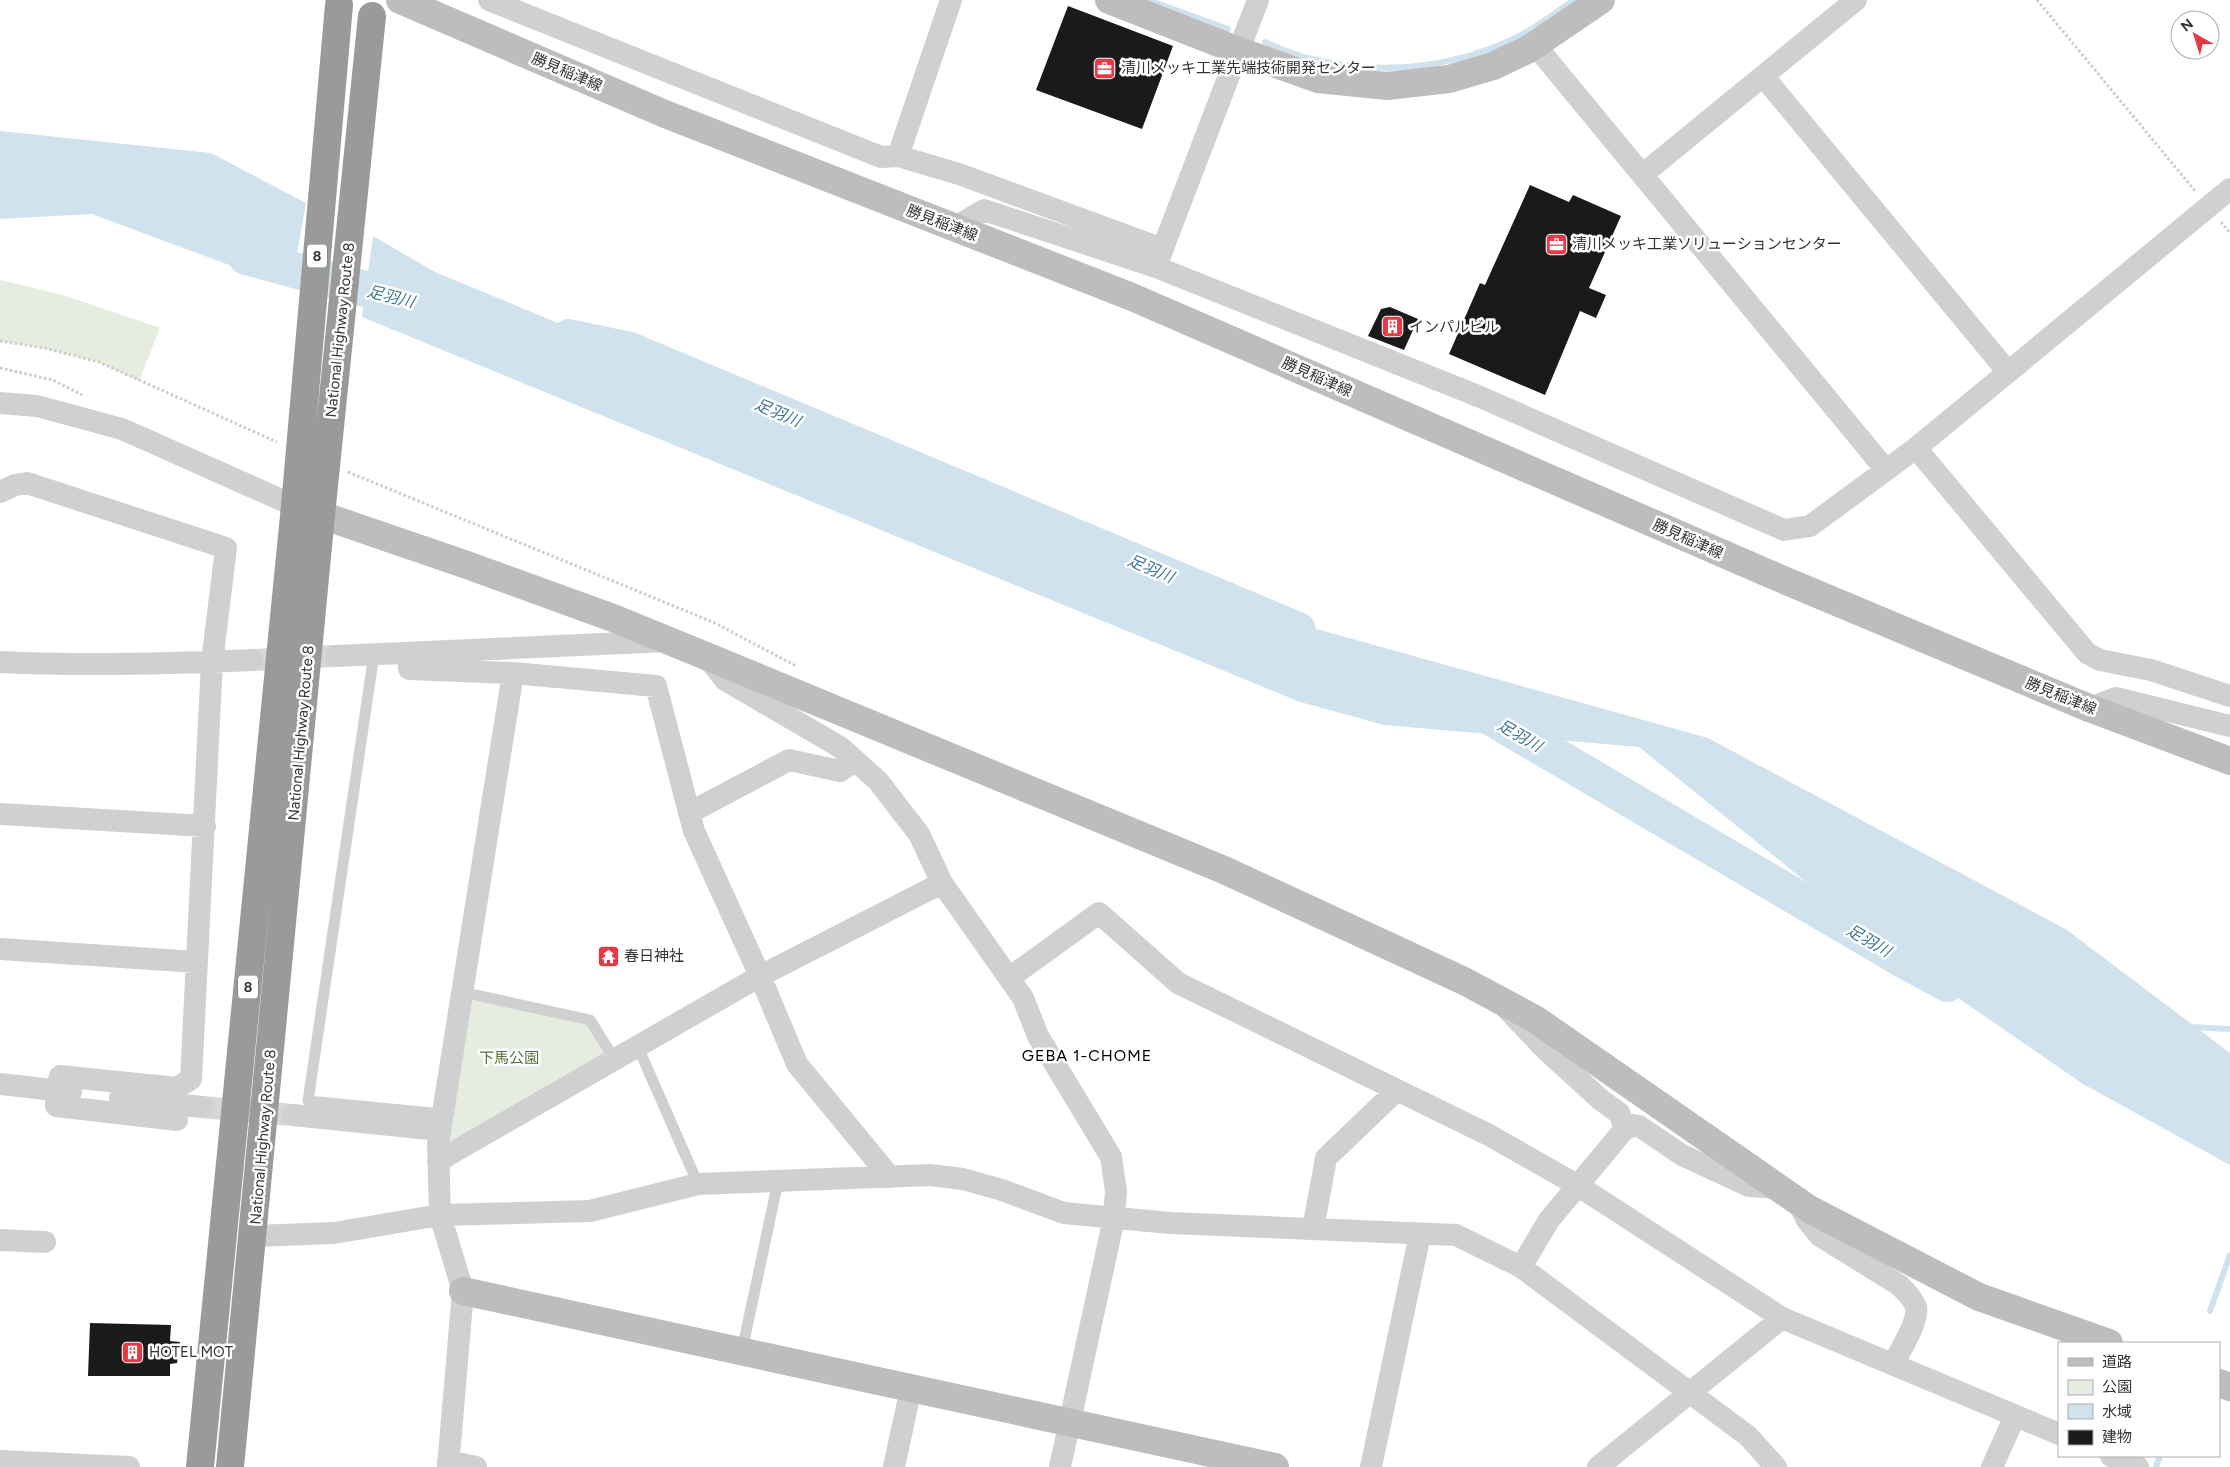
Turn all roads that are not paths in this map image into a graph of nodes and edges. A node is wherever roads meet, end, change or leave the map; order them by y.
1 (400, 0) edge
2 (489, 0) edge
3 (951, 0) edge
4 (1109, 0) edge
5 (1258, 0) edge
6 (1600, 0) edge
7 (1856, 0) edge
8 (339, 2) edge
9 (373, 8) edge
10 (1535, 45) junction
11 (1239, 51) junction
12 (1763, 76) junction
13 (898, 156) junction
14 (1642, 175) junction
15 (2230, 188) edge
16 (954, 228) junction
17 (1159, 258) junction
18 (2008, 372) junction
19 (0, 403) edge
20 (1916, 448) junction
21 (1886, 470) junction
22 (0, 492) edge
23 (295, 506) junction
24 (321, 515) junction
25 (669, 641) junction
26 (408, 653) junction
27 (374, 654) junction
28 (336, 656) tunnel mouth
29 (706, 656) junction
30 (252, 660) tunnel mouth
31 (0, 662) edge
32 (212, 662) junction
33 (513, 673) junction
34 (2230, 696) edge
35 (2089, 708) junction
36 (2230, 726) edge
37 (855, 761) junction
38 (2230, 761) edge
39 (689, 813) junction
40 (0, 814) edge
41 (205, 826) junction
42 (942, 883) junction
43 (0, 949) edge
44 (197, 962) junction
45 (760, 976) junction
46 (1009, 978) junction
47 (462, 992) junction
48 (1498, 1000) junction
49 (638, 1048) junction
50 (615, 1060) junction
51 (0, 1084) edge
52 (56, 1090) junction
53 (1397, 1090) junction
54 (202, 1107) tunnel mouth
55 (293, 1114) tunnel mouth
56 (176, 1120) dead end
57 (441, 1122) junction
58 (1623, 1131) junction
59 (438, 1161) junction
60 (890, 1177) junction
61 (778, 1181) junction
62 (698, 1184) junction
63 (1578, 1185) junction
64 (1788, 1195) junction
65 (440, 1215) junction
66 (1114, 1218) junction
67 (1313, 1229) junction
68 (1420, 1234) junction
69 (253, 1236) junction
70 (0, 1240) edge
71 (45, 1242) dead end
72 (1521, 1267) junction
73 (463, 1291) junction
74 (1782, 1318) junction
75 (2106, 1342) edge
76 (742, 1351) junction
77 (1893, 1364) junction
78 (911, 1388) junction
79 (1688, 1392) junction
80 (2015, 1416) junction
81 (1069, 1424) junction
82 (2058, 1434) edge
83 (2113, 1457) edge
84 (0, 1461) edge
85 (448, 1464) edge
86 (128, 1467) edge
87 (200, 1467) edge
88 (230, 1467) edge
89 (476, 1467) edge
90 (894, 1467) edge
91 (1060, 1467) edge
92 (1275, 1467) edge
93 (1371, 1467) edge
94 (1598, 1467) edge
95 (1776, 1467) edge
96 (1992, 1467) edge
97 (2138, 1467) edge

1 - 16 street, 勝見稲津線
2 - 13 street
3 - 13 street
4 - 11 street
5 - 11 street
6 - 10 street
7 - 12 street
8 - 23 highway, National Highway Route 8 / 8, bridge
9 - 24 highway, National Highway Route 8 / 8, bridge
10 - 11 street
10 - 14 street
11 - 17 street
12 - 14 street
12 - 18 street
13 - 17 street
14 - 21 street
15 - 18 street
16 - 17 street
16 - 35 street, 勝見稲津線
17 - 21 street
18 - 20 street
19 - 23 street
20 - 21 street
20 - 34 street
22 - 32 street
23 - 87 highway, National Highway Route 8 / 8
24 - 25 street
24 - 69 highway, National Highway Route 8 / 8
25 - 26 street
25 - 29 street
26 - 27 street
26 - 33 street
27 - 28 street
27 - 57 lane
29 - 37 street
29 - 48 street
30 - 32 street
31 - 32 street
32 - 41 street
33 - 39 street
33 - 47 street
35 - 36 street
35 - 38 street, 勝見稲津線
37 - 39 street
37 - 42 street
39 - 45 street
40 - 41 street
41 - 44 street
42 - 45 street
42 - 46 street
43 - 44 street
44 - 52 street
45 - 49 street
45 - 60 street
46 - 53 street
46 - 66 street
47 - 50 lane
47 - 57 street
48 - 58 street
48 - 64 street
49 - 50 street
49 - 62 lane
50 - 59 street
51 - 52 street
52 - 54 street
52 - 56 street
53 - 63 street
53 - 67 street
55 - 57 street
57 - 59 street
58 - 63 street
58 - 64 street
59 - 65 street
60 - 61 street
60 - 66 street
61 - 62 street
61 - 76 lane
62 - 65 street
63 - 72 street
63 - 74 street
64 - 75 street
64 - 77 street
65 - 69 street
65 - 73 street
66 - 67 street
66 - 81 street
67 - 68 street
68 - 72 street
68 - 93 street
69 - 88 highway, National Highway Route 8 / 8
70 - 71 street
72 - 79 street
73 - 76 street
73 - 85 street
74 - 77 street
74 - 79 street
76 - 78 street
77 - 80 street
78 - 81 street
78 - 90 street
79 - 94 street
79 - 95 street
80 - 82 street
80 - 96 street
81 - 91 street
81 - 92 street
83 - 97 street
84 - 86 street
85 - 89 street

